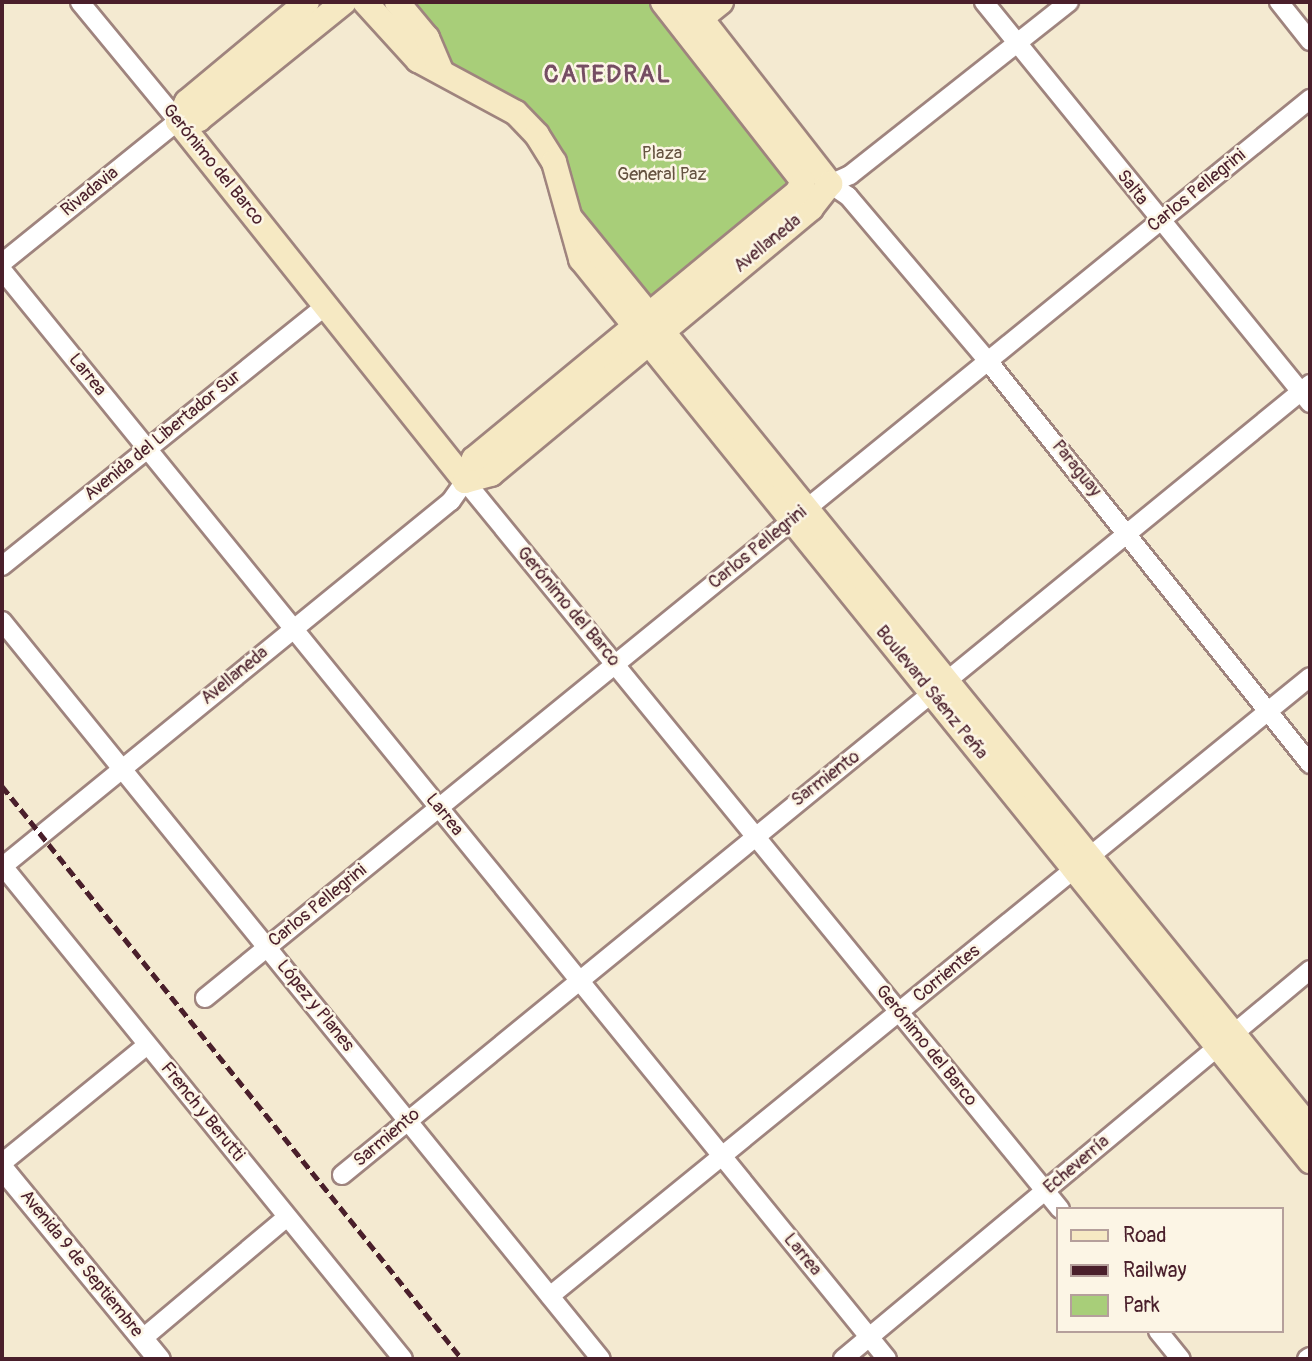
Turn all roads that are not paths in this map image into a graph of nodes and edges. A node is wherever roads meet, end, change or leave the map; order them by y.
1 (80, 2) edge
2 (307, 2) edge
3 (344, 2) edge
4 (365, 2) edge
5 (397, 2) edge
6 (721, 2) edge
7 (984, 2) edge
8 (1069, 2) edge
9 (1279, 2) edge
10 (683, 11) edge
11 (1310, 41) edge
12 (1018, 44) junction
13 (440, 69) junction
14 (1310, 99) edge
15 (178, 121) junction
16 (803, 181) junction
17 (830, 184) junction
18 (1159, 222) junction
19 (2, 263) edge
20 (2, 270) edge
21 (325, 306) junction
22 (648, 327) junction
23 (988, 361) junction
24 (1307, 393) edge
25 (147, 449) junction
26 (465, 481) junction
27 (799, 515) junction
28 (1128, 534) junction
29 (2, 566) edge
30 (2, 621) edge
31 (293, 628) junction
32 (616, 664) junction
33 (1310, 677) edge
34 (942, 689) junction
35 (1268, 712) junction
36 (1310, 764) edge
37 (121, 768) junction
38 (439, 808) junction
39 (754, 834) junction
40 (1084, 864) junction
41 (2, 866) edge
42 (267, 948) junction
43 (1310, 970) edge
44 (578, 979) junction
45 (205, 998) dead end
46 (898, 1013) junction
47 (1226, 1041) junction
48 (147, 1045) junction
49 (408, 1121) junction
50 (1310, 1128) edge
51 (721, 1156) junction
52 (1310, 1161) edge
53 (2, 1166) edge
54 (342, 1175) dead end
55 (1046, 1191) junction
56 (1058, 1207) edge
57 (287, 1217) junction
58 (550, 1296) junction
59 (1160, 1333) edge
60 (870, 1338) junction
61 (142, 1339) junction
62 (159, 1359) edge
63 (403, 1359) edge
64 (601, 1359) edge
65 (843, 1359) edge
66 (887, 1359) edge
67 (1181, 1359) edge

1 - 15 street, Gerónimo del Barco
2 - 15 main road, Rivadavia
3 - 15 main road, Rivadavia
4 - 13 main road, Boulevard Sáenz Peña
5 - 13 main road
6 - 10 main road
7 - 12 street, Salta
8 - 12 street, Avellaneda
9 - 11 street
10 - 16 main road
10 - 17 main road, Paraguay
12 - 17 street, Avellaneda
12 - 18 street, Salta
13 - 22 main road, Boulevard Sáenz Peña
14 - 18 street, Carlos Pellegrini
15 - 19 street, Rivadavia
15 - 21 main road, Gerónimo del Barco
16 - 17 main road
16 - 22 main road, Avellaneda
17 - 22 main road, Avellaneda
17 - 23 street, Paraguay
18 - 23 street, Carlos Pellegrini
18 - 24 street, Salta
20 - 25 street, Larrea
21 - 25 street, Avenida del Libertador Sur
21 - 26 main road, Gerónimo del Barco
22 - 26 main road, Avellaneda
22 - 27 main road, Boulevard Sáenz Peña
23 - 27 street, Carlos Pellegrini
23 - 28 street, Paraguay
24 - 28 street, Sarmiento
25 - 29 street, Avenida del Libertador Sur
25 - 31 street, Larrea
26 - 31 street, Avellaneda
26 - 32 street, Gerónimo del Barco
27 - 32 street, Carlos Pellegrini
27 - 34 main road, Boulevard Sáenz Peña
28 - 34 street, Sarmiento
28 - 35 street, Paraguay
30 - 37 street, López y Planes
31 - 37 street, Avellaneda
31 - 38 street, Larrea
32 - 38 street, Carlos Pellegrini
32 - 39 street, Gerónimo del Barco
33 - 35 street, Corrientes
34 - 39 street, Sarmiento
34 - 40 main road, Boulevard Sáenz Peña
35 - 36 street, Paraguay
35 - 40 street, Corrientes
37 - 41 street, Avellaneda
37 - 42 street, López y Planes
38 - 42 street, Carlos Pellegrini
38 - 44 street, Larrea
39 - 44 street, Sarmiento
39 - 46 street, Gerónimo del Barco
40 - 46 street, Corrientes
40 - 47 main road, Boulevard Sáenz Peña
41 - 48 street, French y Berutti
42 - 45 street, Carlos Pellegrini
42 - 49 street, López y Planes
43 - 47 street, Echeverría
44 - 49 street, Sarmiento
44 - 51 street, Larrea
46 - 51 street, Corrientes
46 - 55 street, Gerónimo del Barco
47 - 50 main road, Boulevard Sáenz Peña
47 - 52 main road, Boulevard Sáenz Peña
47 - 55 street, Echeverría
48 - 53 street
48 - 57 street, French y Berutti
49 - 54 street, Sarmiento
49 - 58 street, López y Planes
51 - 58 street, Corrientes
51 - 60 street, Larrea
53 - 61 street, Avenida 9 de Septiembre
55 - 56 street, Gerónimo del Barco
55 - 60 street, Echeverría
57 - 61 street
57 - 63 street, French y Berutti
58 - 64 street, López y Planes
59 - 67 street
60 - 65 street, Echeverría
60 - 66 street, Larrea
61 - 62 street, Avenida 9 de Septiembre

